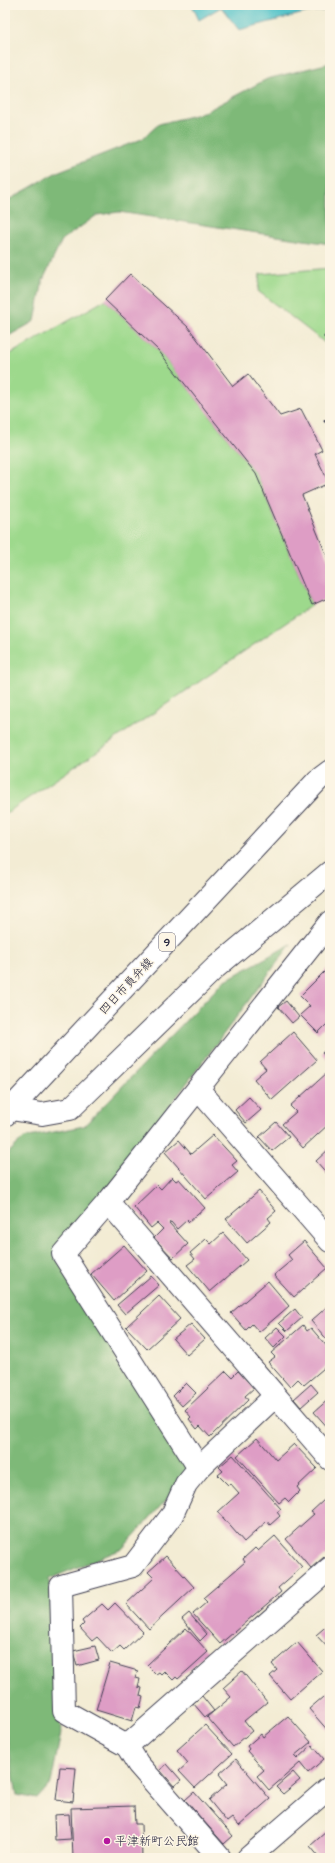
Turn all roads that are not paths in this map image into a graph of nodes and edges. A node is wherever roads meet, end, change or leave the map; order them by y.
1 (330, 771) edge
2 (330, 872) edge
3 (330, 922) edge
4 (198, 1090) junction
5 (8, 1112) edge
6 (108, 1202) junction
7 (330, 1241) edge
8 (275, 1396) junction
9 (330, 1459) edge
10 (199, 1468) junction
11 (330, 1568) edge
12 (127, 1746) junction
13 (330, 1787) edge
14 (220, 1858) edge
15 (248, 1858) edge

1 - 5 street, 四日市員弁線 / 9
2 - 5 street
3 - 4 street
4 - 6 street
4 - 7 street
6 - 8 street
6 - 10 street
8 - 9 street
8 - 10 street
10 - 12 street
11 - 12 street
12 - 14 street
13 - 15 street

